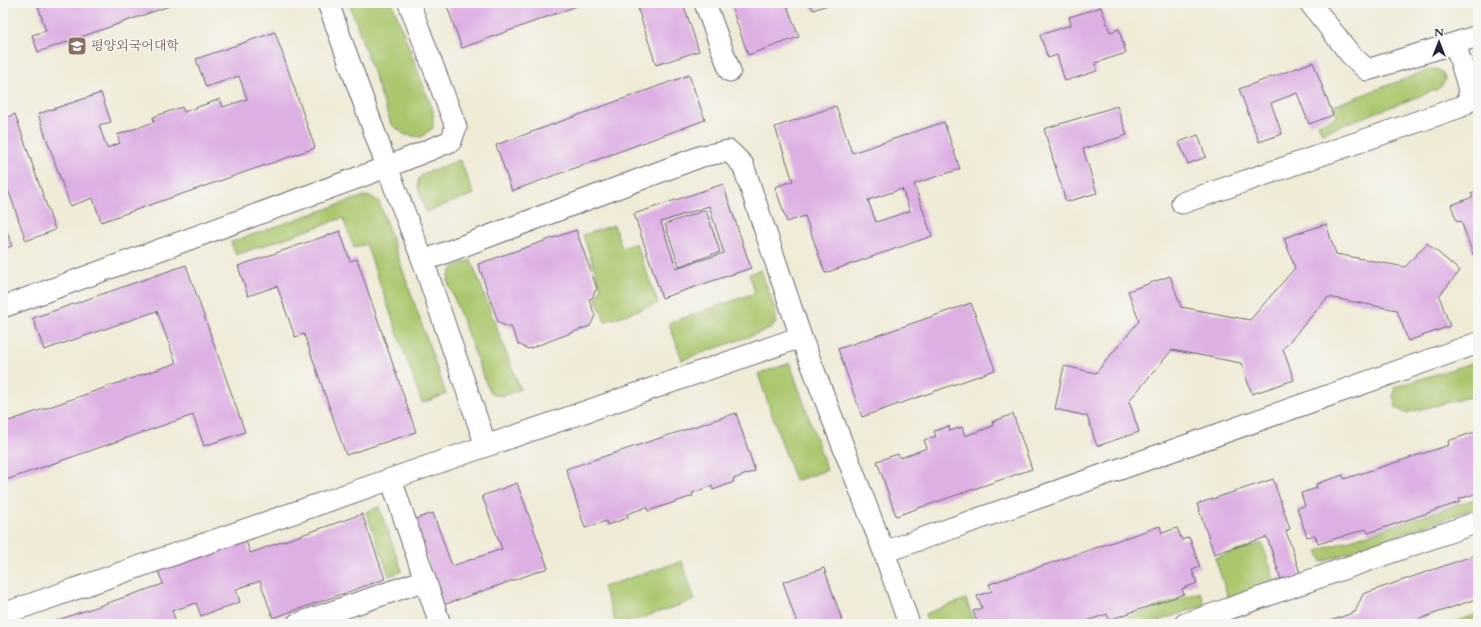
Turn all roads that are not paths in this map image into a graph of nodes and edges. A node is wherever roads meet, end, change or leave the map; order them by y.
1 (328, 3) edge
2 (409, 3) edge
3 (705, 3) edge
4 (1310, 3) edge
5 (1478, 36) edge
6 (1455, 43) junction
7 (730, 71) dead end
8 (387, 167) junction
9 (1182, 203) dead end
10 (423, 261) junction
11 (3, 307) edge
12 (802, 337) junction
13 (1478, 344) edge
14 (486, 446) junction
15 (391, 478) junction
16 (1478, 522) edge
17 (884, 552) junction
18 (425, 580) junction
19 (6, 617) edge
20 (297, 624) edge
21 (440, 624) edge
22 (910, 624) edge
23 (1185, 624) edge

1 - 8 street
2 - 8 street
3 - 7 street
4 - 6 street
5 - 6 street
6 - 9 street
8 - 10 street
8 - 11 street
10 - 12 street
10 - 14 street
12 - 14 street
12 - 17 street
13 - 17 street
14 - 15 street
15 - 18 street
15 - 19 street
16 - 23 street
17 - 22 street
18 - 20 street
18 - 21 street

